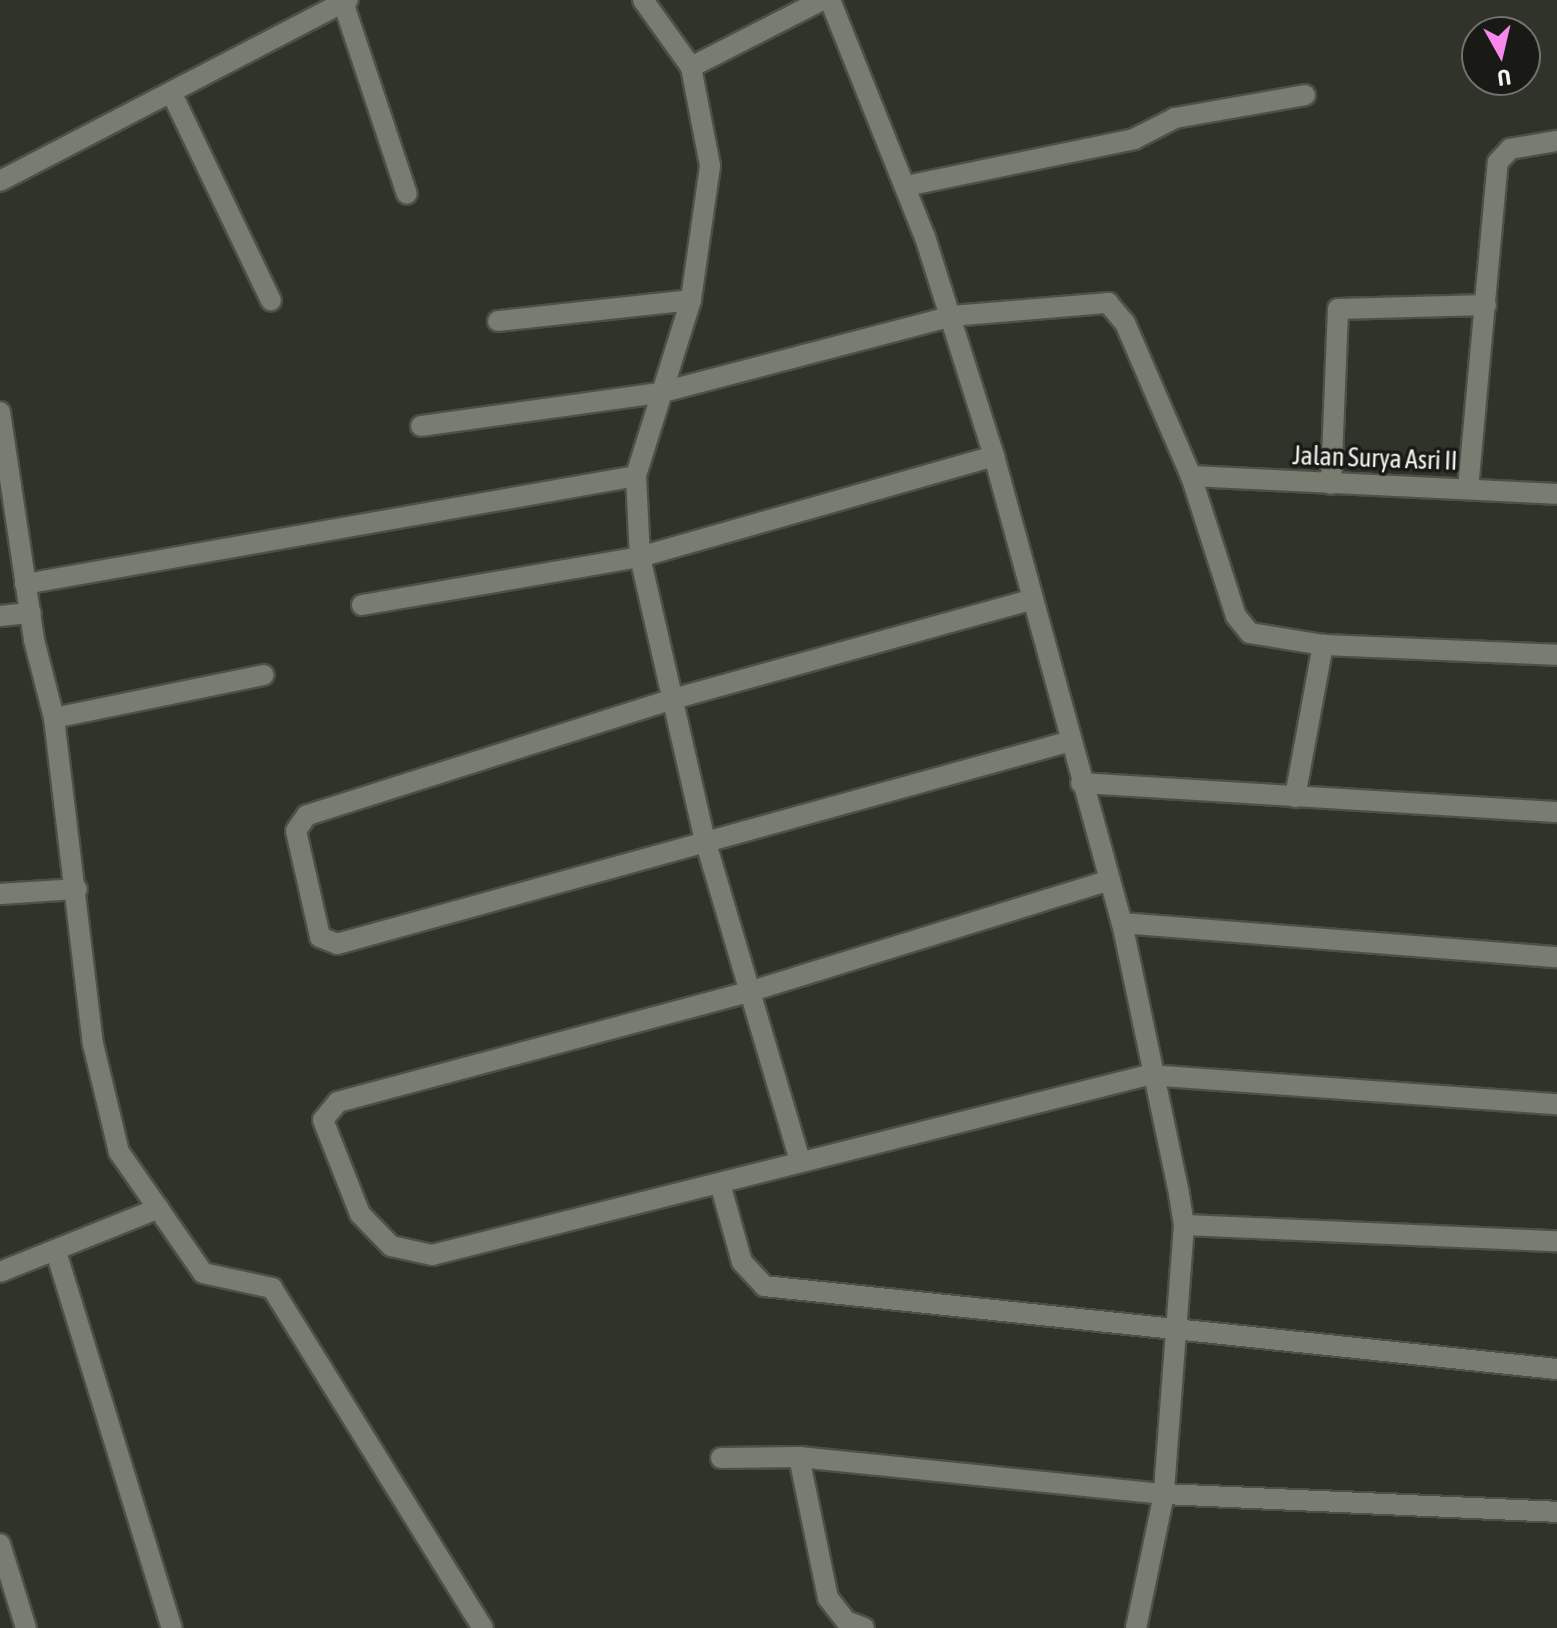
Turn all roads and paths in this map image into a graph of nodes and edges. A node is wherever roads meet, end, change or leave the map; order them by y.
1 (643, 0) edge
2 (822, 0) edge
3 (830, 0) edge
4 (346, 1) edge
5 (691, 67) junction
6 (172, 94) junction
7 (1305, 95) dead end
8 (1557, 141) edge
9 (0, 181) edge
10 (906, 186) junction
11 (407, 194) dead end
12 (691, 300) junction
13 (271, 301) dead end
14 (1486, 305) junction
15 (952, 316) junction
16 (498, 321) dead end
17 (659, 393) junction
18 (0, 412) edge
19 (421, 426) dead end
20 (994, 456) junction
21 (636, 476) junction
22 (1191, 476) junction
23 (1331, 484) junction
24 (1468, 489) junction
25 (1557, 494) edge
26 (640, 557) junction
27 (25, 584) junction
28 (1030, 600) junction
29 (362, 605) dead end
30 (31, 613) junction
31 (0, 616) edge
32 (1323, 645) junction
33 (1557, 655) edge
34 (264, 675) dead end
35 (670, 700) junction
36 (54, 718) junction
37 (1071, 741) junction
38 (1081, 783) junction
39 (1295, 797) junction
40 (1557, 812) edge
41 (705, 840) junction
42 (1107, 881) junction
43 (77, 889) junction
44 (0, 894) edge
45 (1122, 923) junction
46 (1557, 957) edge
47 (752, 991) junction
48 (1148, 1075) junction
49 (1557, 1104) edge
50 (800, 1161) junction
51 (721, 1187) junction
52 (159, 1208) junction
53 (1184, 1225) junction
54 (1557, 1241) edge
55 (57, 1255) junction
56 (0, 1272) edge
57 (1174, 1328) junction
58 (1557, 1369) edge
59 (799, 1457) junction
60 (721, 1458) dead end
61 (1164, 1494) junction
62 (1557, 1512) edge
63 (0, 1544) edge
64 (26, 1628) edge
65 (172, 1628) edge
66 (483, 1628) edge
67 (864, 1628) edge
68 (1136, 1628) edge

1 - 5 street
2 - 5 street
3 - 10 street
4 - 6 street
4 - 11 street
5 - 12 street
6 - 9 street
6 - 13 street
7 - 10 street
8 - 14 street
10 - 15 street
12 - 16 street
12 - 17 street
14 - 23 street
14 - 24 street
15 - 17 street
15 - 20 street
15 - 22 street
17 - 19 street
17 - 21 street
18 - 27 street
20 - 26 street
20 - 28 street
21 - 26 street
21 - 27 street
22 - 23 street, Jalan Surya Asri II
22 - 32 street
23 - 24 street, Jalan Surya Asri II
24 - 25 street, Jalan Surya Asri II
26 - 29 street
26 - 35 street
27 - 30 street
28 - 35 street
28 - 37 street
30 - 31 street
30 - 36 street
32 - 33 street
32 - 39 street
34 - 36 street
35 - 41 street
35 - 41 street
36 - 43 street
37 - 38 street
37 - 41 street
38 - 39 street
38 - 42 street
39 - 40 street
41 - 47 street
42 - 45 street
42 - 47 street
43 - 44 street
43 - 52 street
45 - 46 street
45 - 48 street
47 - 50 street
47 - 51 street
48 - 49 street
48 - 50 street
48 - 53 street
50 - 51 street
51 - 57 street
52 - 55 street
52 - 66 street
53 - 54 street
53 - 57 street
55 - 56 street
55 - 65 street
57 - 58 street
57 - 61 street
59 - 60 street
59 - 61 street
59 - 67 street
61 - 62 street
61 - 68 street
63 - 64 street

